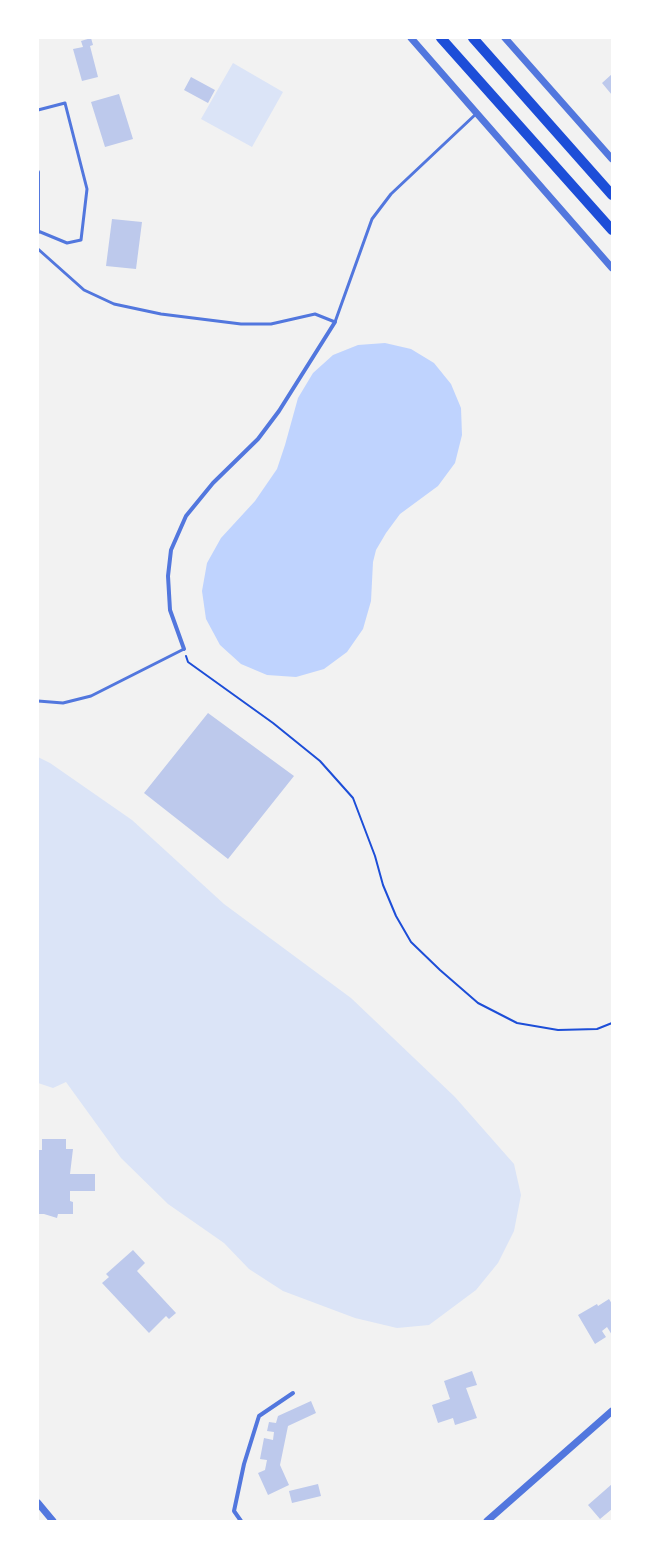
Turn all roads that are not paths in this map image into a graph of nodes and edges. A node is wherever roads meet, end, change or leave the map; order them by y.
1 (411, 38) edge
2 (441, 38) edge
3 (473, 38) edge
4 (506, 38) edge
5 (38, 110) edge
6 (477, 113) junction
7 (612, 159) edge
8 (38, 172) edge
9 (612, 195) edge
10 (612, 230) edge
11 (38, 231) edge
12 (38, 248) edge
13 (612, 268) edge
14 (335, 322) junction
15 (184, 649) joint
16 (38, 701) edge
17 (293, 1393) dead end
18 (612, 1412) edge
19 (38, 1503) edge
20 (53, 1521) edge
21 (241, 1521) edge
22 (487, 1521) edge

1 - 6 street
2 - 10 main road
3 - 9 main road
4 - 7 street
5 - 11 lane
6 - 13 street
6 - 14 lane
8 - 11 street
12 - 14 lane
14 - 15 street
15 - 16 lane
17 - 21 street
18 - 22 street
19 - 20 street

